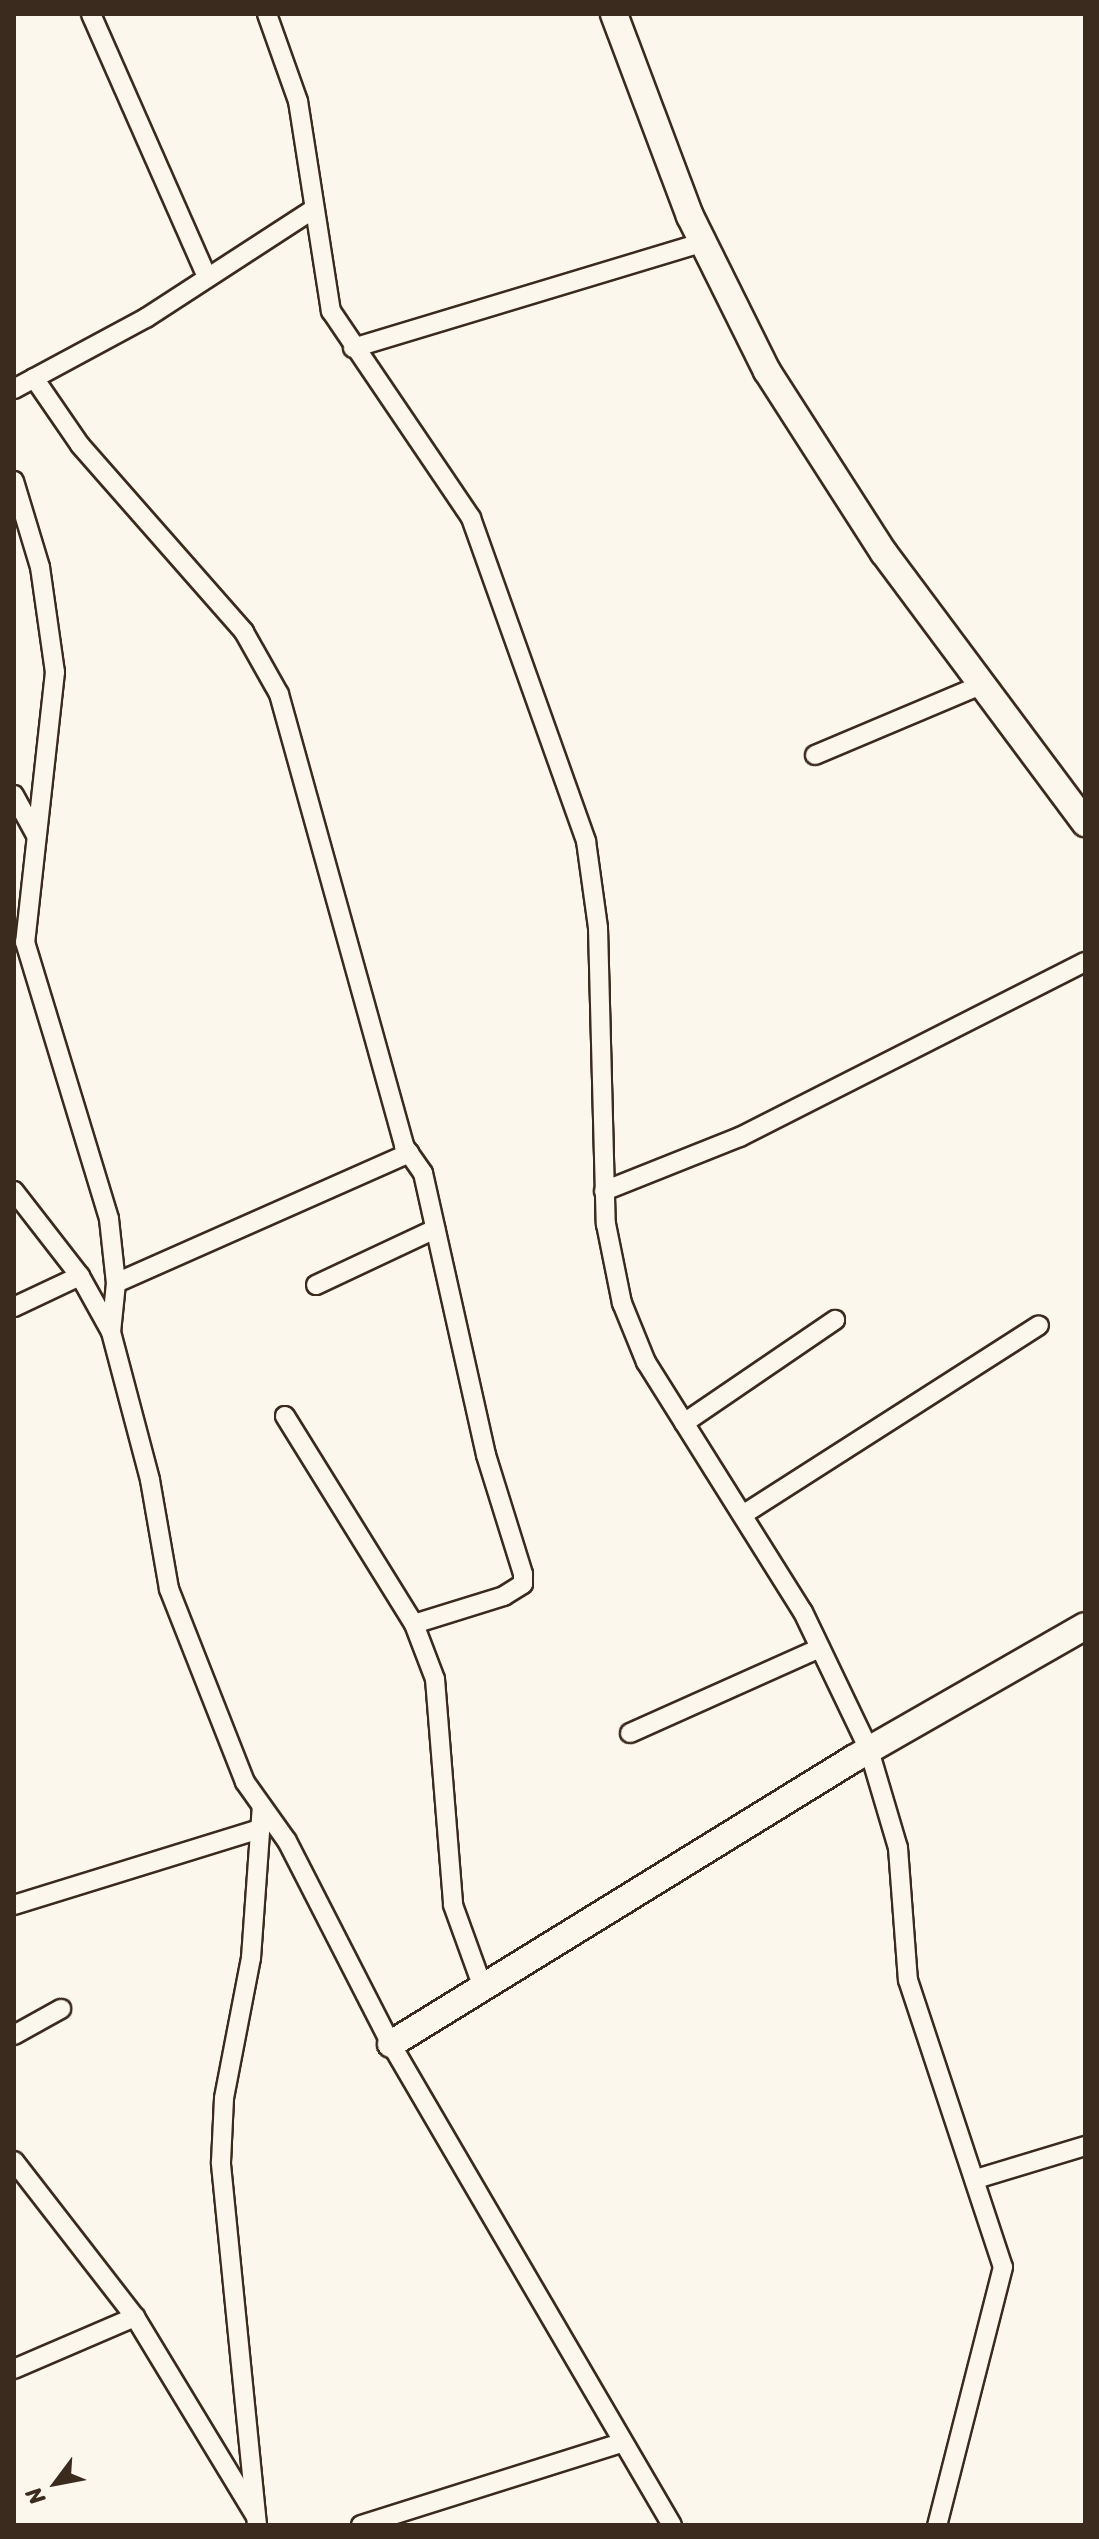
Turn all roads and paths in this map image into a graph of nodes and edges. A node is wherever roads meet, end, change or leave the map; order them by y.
1 (91, 14) edge
2 (267, 14) edge
3 (614, 14) edge
4 (311, 211) junction
5 (703, 242) junction
6 (207, 277) junction
7 (353, 348) junction
8 (34, 378) junction
9 (14, 389) edge
10 (14, 481) edge
11 (983, 684) junction
12 (815, 755) dead end
13 (14, 795) edge
14 (1085, 823) edge
15 (36, 835) junction
16 (1085, 962) edge
17 (409, 1153) junction
18 (14, 1191) edge
19 (604, 1191) junction
20 (435, 1229) junction
21 (80, 1276) junction
22 (116, 1283) junction
23 (316, 1285) dead end
24 (14, 1307) edge
25 (835, 1320) dead end
26 (1039, 1325) dead end
27 (111, 1332) junction
28 (285, 1416) dead end
29 (684, 1423) junction
30 (744, 1514) junction
31 (414, 1624) junction
32 (1085, 1626) edge
33 (820, 1648) junction
34 (630, 1733) dead end
35 (869, 1750) junction
36 (262, 1806) junction
37 (260, 1829) junction
38 (14, 1905) edge
39 (483, 1988) junction
40 (61, 2009) dead end
41 (14, 2035) edge
42 (391, 2044) junction
43 (1084, 2150) edge
44 (14, 2161) edge
45 (976, 2179) junction
46 (135, 2317) junction
47 (14, 2369) edge
48 (621, 2443) junction
49 (257, 2521) edge
50 (361, 2525) edge
51 (672, 2525) edge
52 (937, 2525) edge

1 - 6 street
2 - 4 street
3 - 5 street
4 - 6 street
4 - 7 street
5 - 7 street
5 - 11 street
6 - 8 street
7 - 19 street
8 - 9 street
8 - 17 street
10 - 15 street
11 - 12 street
11 - 14 street
13 - 15 street
15 - 22 street
16 - 19 street
17 - 20 street
17 - 22 street
18 - 21 street
19 - 29 street
20 - 23 street
20 - 31 street
21 - 24 street
21 - 27 street
22 - 27 street
25 - 29 street
26 - 30 street
27 - 36 street
28 - 31 street
29 - 30 street
30 - 33 street
31 - 39 street
32 - 35 street
33 - 34 street
33 - 35 street
35 - 39 street
35 - 45 street
36 - 37 street
36 - 42 street
37 - 38 street
37 - 49 street
39 - 42 street
40 - 41 street
42 - 48 street
43 - 45 street
44 - 46 street
45 - 52 street
46 - 47 street
46 - 49 street
48 - 50 street
48 - 51 street

